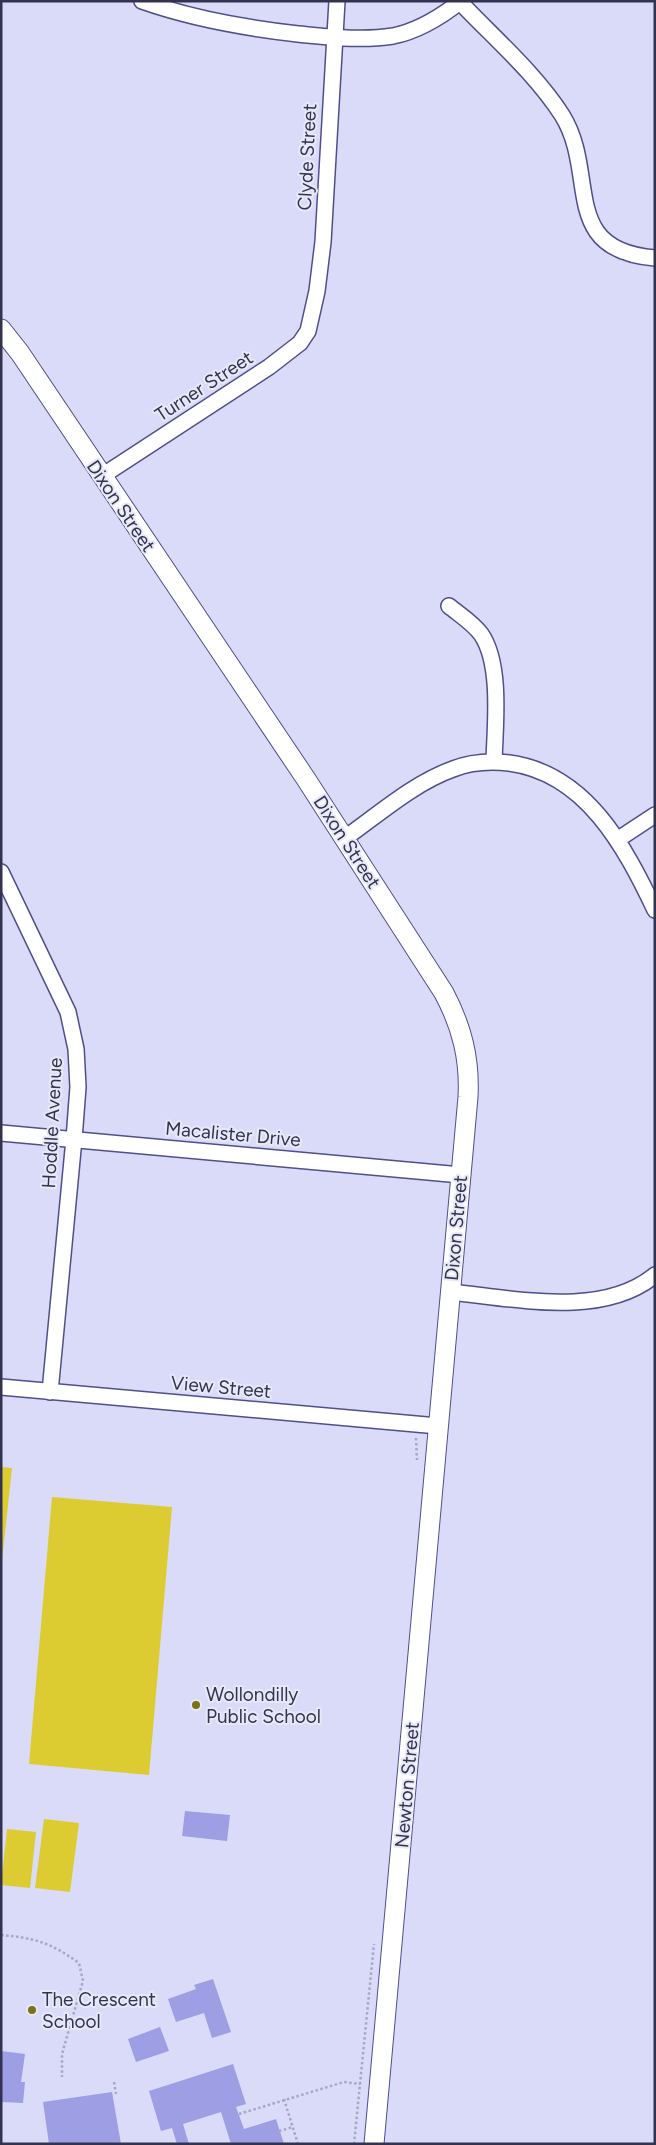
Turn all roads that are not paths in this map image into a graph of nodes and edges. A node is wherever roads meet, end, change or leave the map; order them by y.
1 (142, 1) edge
2 (337, 1) edge
3 (461, 2) edge
4 (333, 38) junction
5 (655, 258) edge
6 (313, 315) joint
7 (1, 329) edge
8 (102, 476) junction
9 (449, 606) dead end
10 (494, 761) junction
11 (655, 815) edge
12 (345, 838) junction
13 (617, 840) junction
14 (1, 872) edge
15 (655, 910) edge
16 (1, 1132) edge
17 (74, 1139) junction
18 (461, 1175) junction
19 (655, 1275) edge
20 (450, 1292) junction
21 (1, 1387) edge
22 (50, 1392) junction
23 (438, 1426) junction
24 (374, 2144) edge

1 - 4 street
2 - 4 street, Clyde Street
3 - 4 street
3 - 5 street
4 - 6 street, Clyde Street
6 - 8 street, Turner Street
7 - 8 street, Dixon Street
8 - 12 street, Dixon Street
9 - 10 street
10 - 12 street
10 - 13 street
11 - 13 street
12 - 18 street, Dixon Street
13 - 15 street
14 - 17 street, Hoddle Avenue
16 - 17 street, Macalister Drive
17 - 18 street, Macalister Drive
17 - 22 street, Hoddle Avenue
18 - 20 street, Dixon Street
19 - 20 street
20 - 23 street, Dixon Street
21 - 22 street, View Street
22 - 23 street, View Street
23 - 24 street, Newton Street

